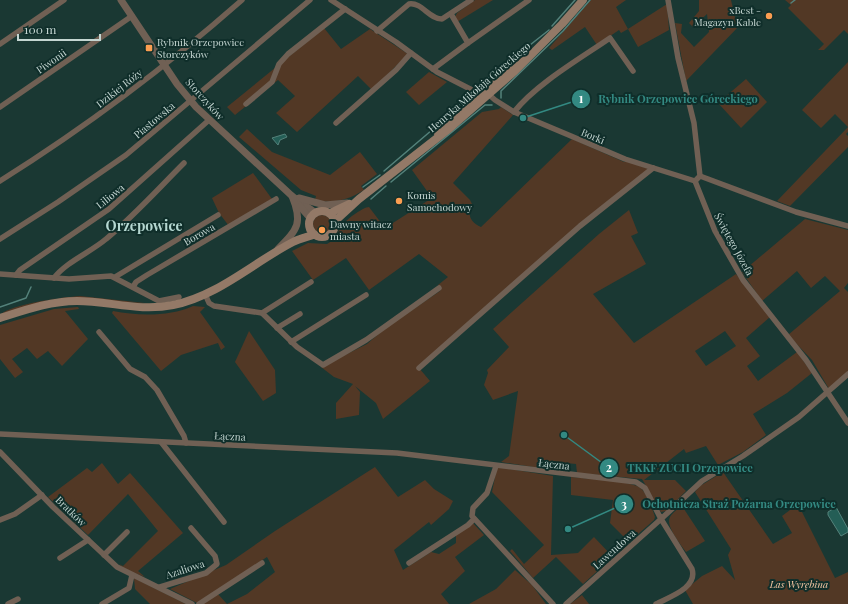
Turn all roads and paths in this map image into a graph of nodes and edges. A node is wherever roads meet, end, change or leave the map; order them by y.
1 (64, 0) edge
2 (121, 0) edge
3 (242, 0) edge
4 (310, 0) edge
5 (331, 0) edge
6 (471, 0) edge
7 (529, 0) edge
8 (583, 0) edge
9 (668, 0) edge
10 (345, 10) junction
11 (451, 14) junction
12 (132, 16) junction
13 (377, 31) junction
14 (468, 43) junction
15 (0, 44) edge
16 (411, 53) junction
17 (164, 65) junction
18 (433, 69) junction
19 (633, 71) dead end
20 (484, 95) junction
21 (191, 101) junction
22 (246, 104) dead end
23 (0, 107) edge
24 (514, 112) junction
25 (209, 120) junction
26 (336, 123) dead end
27 (184, 163) dead end
28 (653, 168) junction
29 (700, 176) junction
30 (0, 181) edge
31 (695, 181) junction
32 (292, 196) junction
33 (276, 199) dead end
34 (358, 199) junction
35 (349, 203) junction
36 (330, 214) junction
37 (218, 215) dead end
38 (311, 219) junction
39 (335, 221) junction
40 (848, 226) edge
41 (313, 235) junction
42 (0, 239) edge
43 (295, 241) junction
44 (274, 253) junction
45 (0, 274) edge
46 (16, 275) junction
47 (115, 277) junction
48 (54, 278) junction
49 (311, 282) dead end
50 (133, 287) junction
51 (439, 288) dead end
52 (204, 294) junction
53 (366, 295) dead end
54 (179, 297) dead end
55 (262, 313) junction
56 (300, 314) dead end
57 (0, 318) edge
58 (277, 328) junction
59 (99, 332) dead end
60 (291, 342) junction
61 (420, 368) dead end
62 (848, 374) edge
63 (828, 392) junction
64 (848, 423) edge
65 (0, 434) edge
66 (161, 442) junction
67 (186, 443) junction
68 (0, 452) edge
69 (496, 466) junction
70 (42, 495) junction
71 (474, 519) junction
72 (661, 519) junction
73 (0, 520) edge
74 (224, 522) dead end
75 (191, 528) dead end
76 (127, 532) dead end
77 (88, 540) junction
78 (104, 555) junction
79 (60, 558) dead end
80 (262, 563) dead end
81 (409, 563) dead end
82 (132, 575) junction
83 (160, 587) junction
84 (18, 599) dead end
85 (8, 604) edge
86 (102, 604) edge
87 (192, 604) edge
88 (199, 604) edge
89 (553, 604) edge
90 (566, 604) edge
91 (656, 604) edge

1 - 15 street
2 - 12 street, Storczyków
3 - 17 street, Dzikiej Róży
4 - 21 street, Piastowska
5 - 10 street, Borki
6 - 11 street
7 - 14 street
8 - 20 main road, Henryka Mikołaja Góreckiego
9 - 29 street
10 - 13 street, Borki
10 - 22 street
11 - 13 street
11 - 14 street
12 - 17 street, Storczyków
12 - 23 street, Piwonii
13 - 16 street, Borki
14 - 18 street
16 - 18 street, Borki
16 - 26 street
17 - 21 street, Storczyków
17 - 30 street, Dzikiej Róży
18 - 20 street, Borki
19 - 24 street
20 - 24 street, Borki
20 - 34 main road, Henryka Mikołaja Góreckiego
21 - 25 street, Storczyków
21 - 42 street, Piastowska
24 - 28 street, Borki
25 - 32 street, Storczyków
25 - 46 street, Liliowa
27 - 48 street
28 - 31 street, Borki
28 - 61 street
29 - 31 street
29 - 40 street
31 - 63 street, Świętego Józefa
32 - 35 street
32 - 38 street, Storczyków
32 - 44 street
33 - 50 street, Borowa
34 - 35 main road, Henryka Mikołaja Góreckiego
34 - 39 main road, Henryka Mikołaja Góreckiego
35 - 36 main road, Henryka Mikołaja Góreckiego
36 - 38 main road
36 - 39 main road
37 - 47 street, Borowa
38 - 41 main road
38 - 43 main road
39 - 41 main road
41 - 43 main road
43 - 44 main road
44 - 52 main road
45 - 46 street
46 - 48 street
47 - 48 street
47 - 50 street
49 - 55 street
50 - 54 street
51 - 60 street
52 - 55 street
52 - 57 main road
53 - 60 street
55 - 58 street
56 - 58 street
58 - 60 street
59 - 67 street
62 - 63 street
63 - 64 street, Świętego Józefa
63 - 72 street
65 - 66 street, Łączna
66 - 67 street, Łączna
66 - 74 street
67 - 69 street, Łączna
68 - 70 street, Bratków
69 - 71 street
69 - 72 street, Łączna
70 - 73 street, Bratków
70 - 77 street, Bratków
71 - 81 street
71 - 89 street
72 - 90 street, Lawendowa
72 - 91 street
75 - 83 street, Azaliowa
76 - 78 street
77 - 78 street, Bratków
77 - 79 street, Bratków
78 - 82 street, Bratków
80 - 88 street
82 - 83 street, Bratków
82 - 86 street
83 - 87 street, Bratków
84 - 85 street

